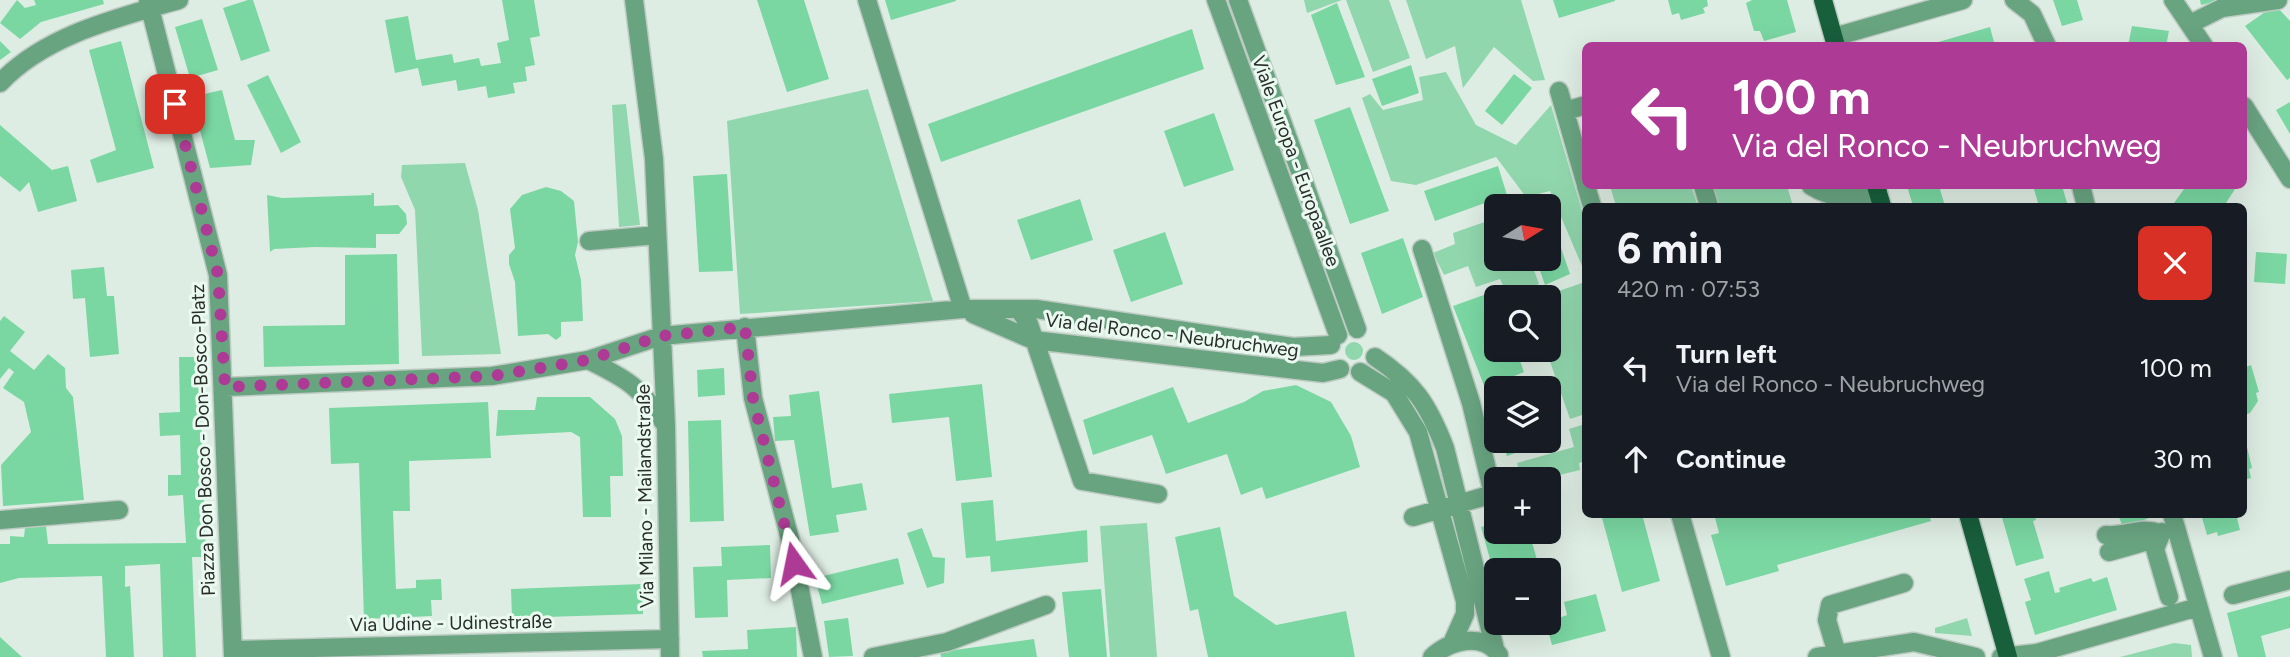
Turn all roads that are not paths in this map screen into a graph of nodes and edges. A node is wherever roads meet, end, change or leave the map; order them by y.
1 (179, 0) edge
2 (634, 0) edge
3 (867, 0) edge
4 (1216, 0) edge
5 (1238, 0) edge
6 (1823, 0) edge
7 (1963, 0) edge
8 (2014, 0) edge
9 (2173, 0) edge
10 (2277, 0) edge
11 (149, 4) edge
12 (2190, 24) junction
13 (1835, 41) edge
14 (2045, 42) edge
15 (2201, 42) edge
16 (0, 83) edge
17 (1559, 91) dead end
18 (1582, 106) edge
19 (1564, 111) junction
20 (2247, 111) edge
21 (1582, 172) edge
22 (2290, 179) edge
23 (1818, 189) edge
24 (1878, 195) edge
25 (657, 235) junction
26 (589, 240) dead end
27 (1422, 248) dead end
28 (963, 309) junction
29 (1019, 310) junction
30 (1067, 315) junction
31 (745, 327) junction
32 (1357, 330) junction
33 (661, 336) junction
34 (1039, 340) junction
35 (1335, 340) junction
36 (1375, 356) junction
37 (588, 360) junction
38 (1340, 369) junction
39 (1360, 372) junction
40 (225, 387) junction
41 (666, 425) junction
42 (1158, 494) dead end
43 (1450, 506) junction
44 (119, 510) dead end
45 (1413, 517) dead end
46 (1681, 518) edge
47 (1969, 518) edge
48 (0, 520) edge
49 (2169, 525) edge
50 (2107, 543) dead end
51 (2290, 580) edge
52 (1904, 583) dead end
53 (2233, 595) dead end
54 (2169, 597) dead end
55 (1046, 605) dead end
56 (2198, 607) junction
57 (1454, 641) junction
58 (670, 648) edge
59 (568, 649) edge
60 (233, 653) edge
61 (1498, 653) edge
62 (1837, 654) junction
63 (813, 657) edge
64 (873, 657) edge
65 (1432, 657) edge
66 (1721, 657) edge
67 (1817, 657) edge
68 (1976, 657) edge
69 (2001, 657) edge
70 (2008, 657) edge
71 (2213, 657) edge

1 - 11 street
2 - 25 street, Via Milano - Mailandstraße
3 - 28 street
4 - 35 street, Viale Europa - Europaallee
5 - 32 street, Viale Europa - Europaallee
6 - 13 main road
7 - 13 street
8 - 14 street
9 - 12 street
10 - 12 street
11 - 16 street
11 - 40 street, Piazza Don Bosco - Don-Bosco-Platz
12 - 15 street
17 - 19 street
18 - 19 street
19 - 21 street
20 - 22 street
23 - 24 street
25 - 26 street
25 - 33 street, Via Milano - Mailandstraße
27 - 43 street
28 - 29 street, Via del Ronco - Neubruchweg
28 - 31 street, Via del Ronco - Neubruchweg
28 - 34 street, Via del Ronco - Neubruchweg
29 - 30 street, Via del Ronco - Neubruchweg
29 - 34 street
30 - 34 street
30 - 35 street, Via del Ronco - Neubruchweg
31 - 33 street, Via del Ronco - Neubruchweg
31 - 63 street
32 - 35 street
32 - 36 street, Viale Europa - Europaallee
33 - 37 street, Via del Ronco - Neubruchweg
33 - 41 street, Via Milano - Mailandstraße
34 - 38 street, Via del Ronco - Neubruchweg
34 - 42 street
35 - 38 street, Viale Europa - Europaallee
36 - 39 street
36 - 43 street, Viale Europa - Europaallee
37 - 40 street, Via del Ronco - Neubruchweg
37 - 41 street
38 - 39 street, Viale Europa - Europaallee
39 - 43 street, Viale Europa - Europaallee
40 - 60 street, Piazza Don Bosco - Don-Bosco-Platz
41 - 58 street, Via Milano - Mailandstraße
43 - 45 street
43 - 57 street, Viale Europa - Europaallee
43 - 61 street, Viale Europa - Europaallee
44 - 48 street
46 - 66 street
47 - 70 main road
49 - 50 street
49 - 54 street
49 - 56 street
51 - 53 street
52 - 62 street
55 - 64 street
56 - 70 street
56 - 71 street
57 - 61 street
57 - 65 street
58 - 59 street, Via Udine - Udinestraße
59 - 60 street, Via Udine - Udinestraße
62 - 67 street
62 - 68 street
69 - 70 street

